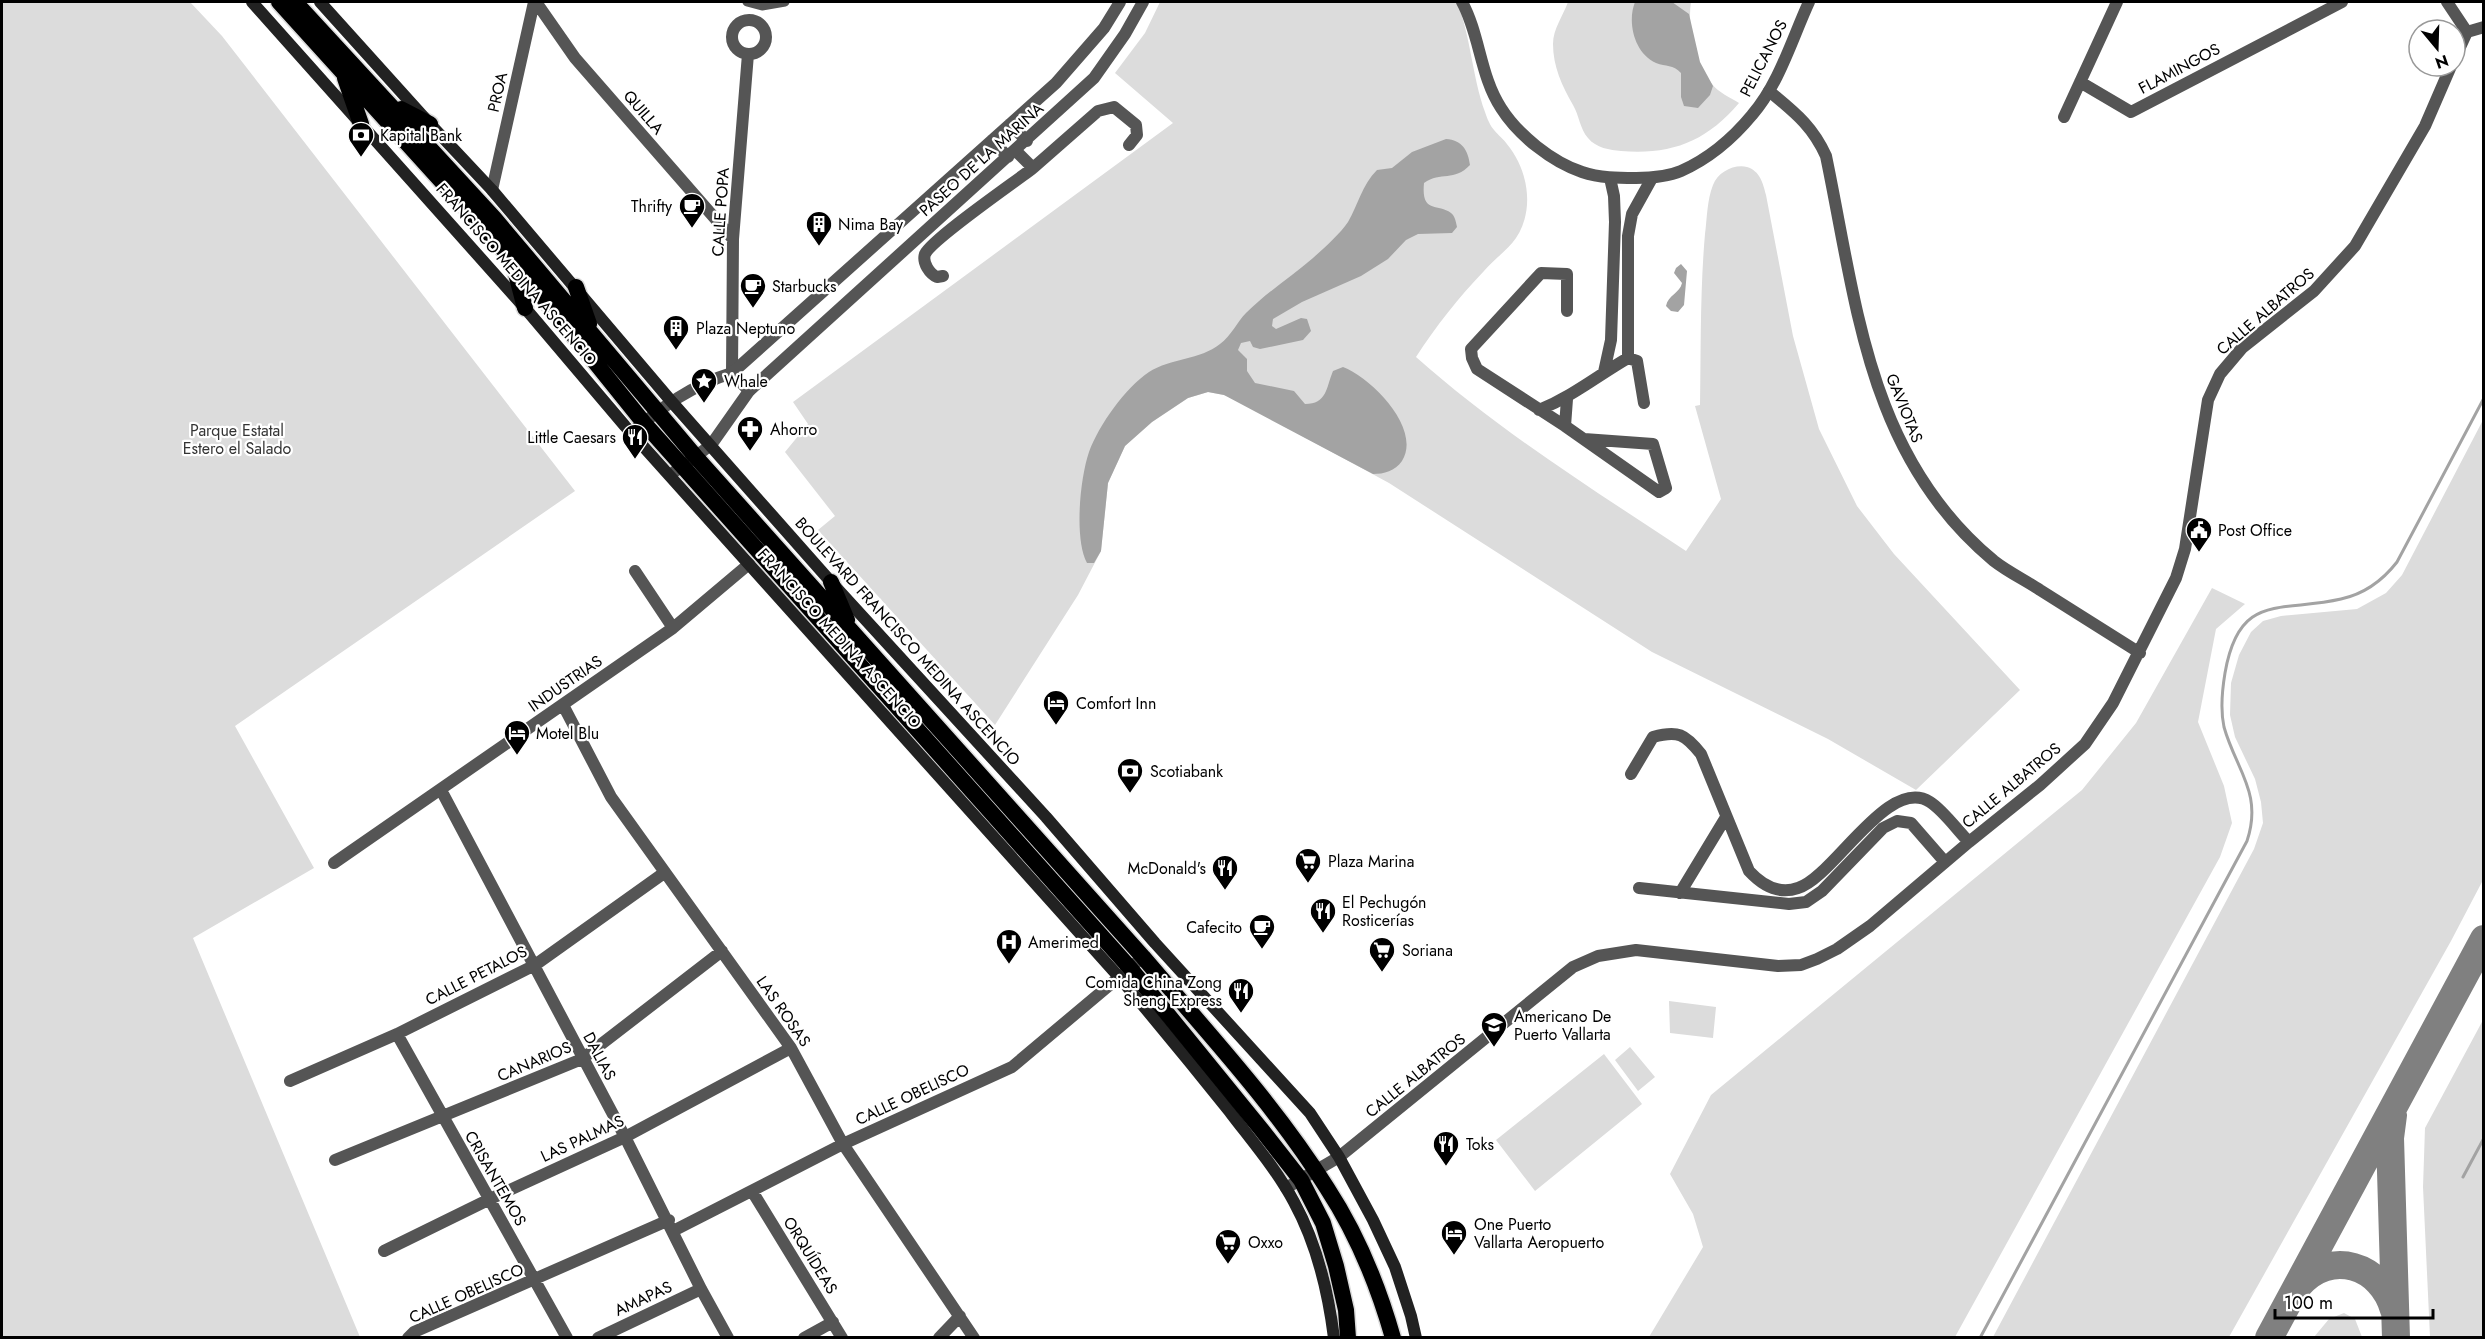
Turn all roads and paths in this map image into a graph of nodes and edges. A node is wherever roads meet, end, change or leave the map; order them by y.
1 (252, 2) edge
2 (279, 2) edge
3 (295, 2) edge
4 (321, 2) edge
5 (535, 2) edge
6 (747, 2) edge
7 (785, 2) edge
8 (1120, 2) edge
9 (1143, 2) edge
10 (1462, 2) edge
11 (1809, 2) edge
12 (2117, 2) edge
13 (2342, 2) edge
14 (2447, 2) edge
15 (2458, 18) edge
16 (2484, 27) edge
17 (2467, 32) edge
18 (748, 54) dead end
19 (342, 72) junction
20 (2446, 78) edge
21 (2080, 82) junction
22 (1769, 91) junction
23 (390, 103) junction
24 (2064, 117) dead end
25 (361, 124) junction
26 (430, 124) junction
27 (1010, 124) junction
28 (992, 140) junction
29 (1027, 141) junction
30 (1129, 145) dead end
31 (1012, 154) junction
32 (1033, 168) junction
33 (1610, 178) junction
34 (1652, 178) junction
35 (492, 190) junction
36 (1615, 212) junction
37 (1632, 214) junction
38 (733, 239) junction
39 (512, 259) junction
40 (943, 276) dead end
41 (576, 287) junction
42 (525, 308) junction
43 (1567, 311) dead end
44 (592, 334) junction
45 (1611, 340) junction
46 (1628, 342) junction
47 (1628, 358) junction
48 (1604, 372) junction
49 (732, 373) junction
50 (749, 391) junction
51 (1567, 399) junction
52 (671, 401) junction
53 (1644, 404) dead end
54 (1539, 410) junction
55 (657, 412) junction
56 (1565, 426) junction
57 (638, 428) junction
58 (1584, 440) junction
59 (711, 445) junction
60 (682, 466) junction
61 (749, 564) junction
62 (635, 571) dead end
63 (831, 582) junction
64 (673, 628) junction
65 (854, 634) junction
66 (2140, 653) junction
67 (563, 705) junction
68 (1631, 774) dead end
69 (441, 790) junction
70 (1884, 811) junction
71 (1726, 817) junction
72 (1890, 824) junction
73 (1969, 842) junction
74 (334, 862) dead end
75 (1945, 862) junction
76 (664, 873) junction
77 (1814, 878) junction
78 (1639, 888) dead end
79 (1773, 889) junction
80 (1822, 891) junction
81 (1680, 893) junction
82 (1770, 902) junction
83 (722, 951) junction
84 (1143, 957) junction
85 (535, 965) junction
86 (1125, 973) junction
87 (397, 1034) junction
88 (791, 1048) junction
89 (582, 1059) junction
90 (290, 1081) dead end
91 (442, 1117) junction
92 (625, 1137) junction
93 (843, 1144) junction
94 (1339, 1157) junction
95 (335, 1160) dead end
96 (1301, 1180) junction
97 (752, 1191) junction
98 (490, 1199) junction
99 (671, 1226) junction
100 (384, 1251) dead end
101 (536, 1279) junction
102 (701, 1289) junction
103 (960, 1316) junction
104 (833, 1322) junction
105 (408, 1338) edge
106 (567, 1338) edge
107 (598, 1338) edge
108 (728, 1338) edge
109 (804, 1338) edge
110 (842, 1338) edge
111 (939, 1338) edge
112 (974, 1338) edge
113 (1334, 1338) edge
114 (1348, 1338) edge
115 (1393, 1338) edge
116 (1416, 1338) edge

1 - 25 main road, FRANCISCO MEDINA ASCENCIO
2 - 19 highway, FRANCISCO MEDINA ASCENCIO
3 - 23 highway, FRANCISCO MEDINA ASCENCIO
4 - 26 main road, BOULEVARD FRANCISCO MEDINA ASCENCIO
5 - 35 street, PROA
5 - 38 street, QUILLA
6 - 7 street
8 - 27 street, PASEO DE LA MARINA
9 - 29 street, PASEO DE LA MARINA
10 - 33 street, PELICANOS
11 - 22 street, PELICANOS
12 - 21 street
13 - 21 street, FLAMINGOS
14 - 15 street
16 - 17 street
18 - 38 street, CALLE POPA
19 - 25 highway
19 - 39 highway, FRANCISCO MEDINA ASCENCIO
20 - 66 street, CALLE ALBATROS
21 - 24 street
22 - 34 street, PELICANOS
22 - 66 street, GAVIOTAS
23 - 26 highway
23 - 44 highway, FRANCISCO MEDINA ASCENCIO
25 - 42 main road, FRANCISCO MEDINA ASCENCIO
26 - 35 main road, BOULEVARD FRANCISCO MEDINA ASCENCIO
27 - 28 street, PASEO DE LA MARINA
27 - 29 street
28 - 31 street
28 - 49 street, PASEO DE LA MARINA
29 - 31 street, PASEO DE LA MARINA
30 - 32 street
31 - 32 street
31 - 50 street, PASEO DE LA MARINA
32 - 40 street
33 - 34 street, PELICANOS
33 - 36 street
34 - 37 street
35 - 41 main road, BOULEVARD FRANCISCO MEDINA ASCENCIO
36 - 37 street
36 - 45 street
37 - 46 street
38 - 49 street, CALLE POPA
39 - 42 highway
39 - 57 highway, FRANCISCO MEDINA ASCENCIO
41 - 44 highway
41 - 52 main road, BOULEVARD FRANCISCO MEDINA ASCENCIO
42 - 57 main road, FRANCISCO MEDINA ASCENCIO
43 - 54 street
44 - 55 highway, FRANCISCO MEDINA ASCENCIO
45 - 46 street
45 - 48 street
46 - 47 street
47 - 48 street
47 - 53 street
48 - 51 street
49 - 50 street
49 - 52 street, PASEO DE LA MARINA
50 - 59 street, PASEO DE LA MARINA
51 - 54 street
51 - 56 street
52 - 55 street, PASEO DE LA MARINA
52 - 59 main road, BOULEVARD FRANCISCO MEDINA ASCENCIO
54 - 56 street
55 - 57 street, PASEO DE LA MARINA
55 - 60 highway, FRANCISCO MEDINA ASCENCIO
56 - 58 street
57 - 60 highway, FRANCISCO MEDINA ASCENCIO
58 - 58 street
59 - 60 street, PASEO DE LA MARINA
59 - 63 main road, BOULEVARD FRANCISCO MEDINA ASCENCIO
60 - 61 main road, FRANCISCO MEDINA ASCENCIO
60 - 65 highway, FRANCISCO MEDINA ASCENCIO
60 - 86 highway, FRANCISCO MEDINA ASCENCIO
61 - 64 street, INDUSTRIAS
61 - 86 main road, FRANCISCO MEDINA ASCENCIO
62 - 64 street
63 - 65 highway
63 - 94 main road, BOULEVARD FRANCISCO MEDINA ASCENCIO
64 - 67 street, INDUSTRIAS
65 - 84 highway, FRANCISCO MEDINA ASCENCIO
66 - 73 street, CALLE ALBATROS
67 - 69 street, INDUSTRIAS
67 - 76 street, LAS ROSAS
68 - 71 street
69 - 74 street, INDUSTRIAS
69 - 85 street, DALIAS
70 - 72 street
70 - 73 street
70 - 77 street
71 - 79 street
71 - 81 street
72 - 75 street
72 - 80 street
73 - 75 street, CALLE ALBATROS
75 - 94 street, CALLE ALBATROS
76 - 83 street, LAS ROSAS
76 - 85 street, CALLE PETALOS
77 - 79 street
77 - 80 street
78 - 81 street
79 - 82 street
80 - 82 street
81 - 82 street
83 - 88 street, LAS ROSAS
83 - 89 street, CANARIOS
84 - 86 street, CALLE OBELISCO
84 - 96 highway, FRANCISCO MEDINA ASCENCIO
85 - 87 street, CALLE PETALOS
85 - 89 street, DALIAS
86 - 93 street, CALLE OBELISCO
86 - 96 highway, FRANCISCO MEDINA ASCENCIO
87 - 90 street, CALLE PETALOS
87 - 91 street, CRISANTEMOS
88 - 92 street, LAS PALMAS
88 - 93 street, LAS ROSAS
89 - 91 street, CANARIOS
89 - 92 street, DALIAS
91 - 95 street, CANARIOS
91 - 98 street, CRISANTEMOS
92 - 98 street, LAS PALMAS
92 - 99 street, DALIAS
93 - 97 street, CALLE OBELISCO
93 - 103 street, LAS ROSAS
94 - 96 street, CALLE ALBATROS
94 - 116 main road, BOULEVARD FRANCISCO MEDINA ASCENCIO
96 - 113 main road, FRANCISCO MEDINA ASCENCIO
96 - 114 highway, FRANCISCO MEDINA ASCENCIO
96 - 115 highway, FRANCISCO MEDINA ASCENCIO
97 - 99 street, CALLE OBELISCO
97 - 104 street, ORQUÍDEAS
98 - 100 street, LAS PALMAS
98 - 101 street, CRISANTEMOS
99 - 101 street, CALLE OBELISCO
99 - 102 street, DALIAS
101 - 105 street, CALLE OBELISCO
101 - 106 street, CRISANTEMOS
102 - 107 street, AMAPAS
102 - 108 street, DALIAS
103 - 111 street
103 - 112 street, LAS ROSAS
104 - 109 street
104 - 110 street, ORQUÍDEAS

